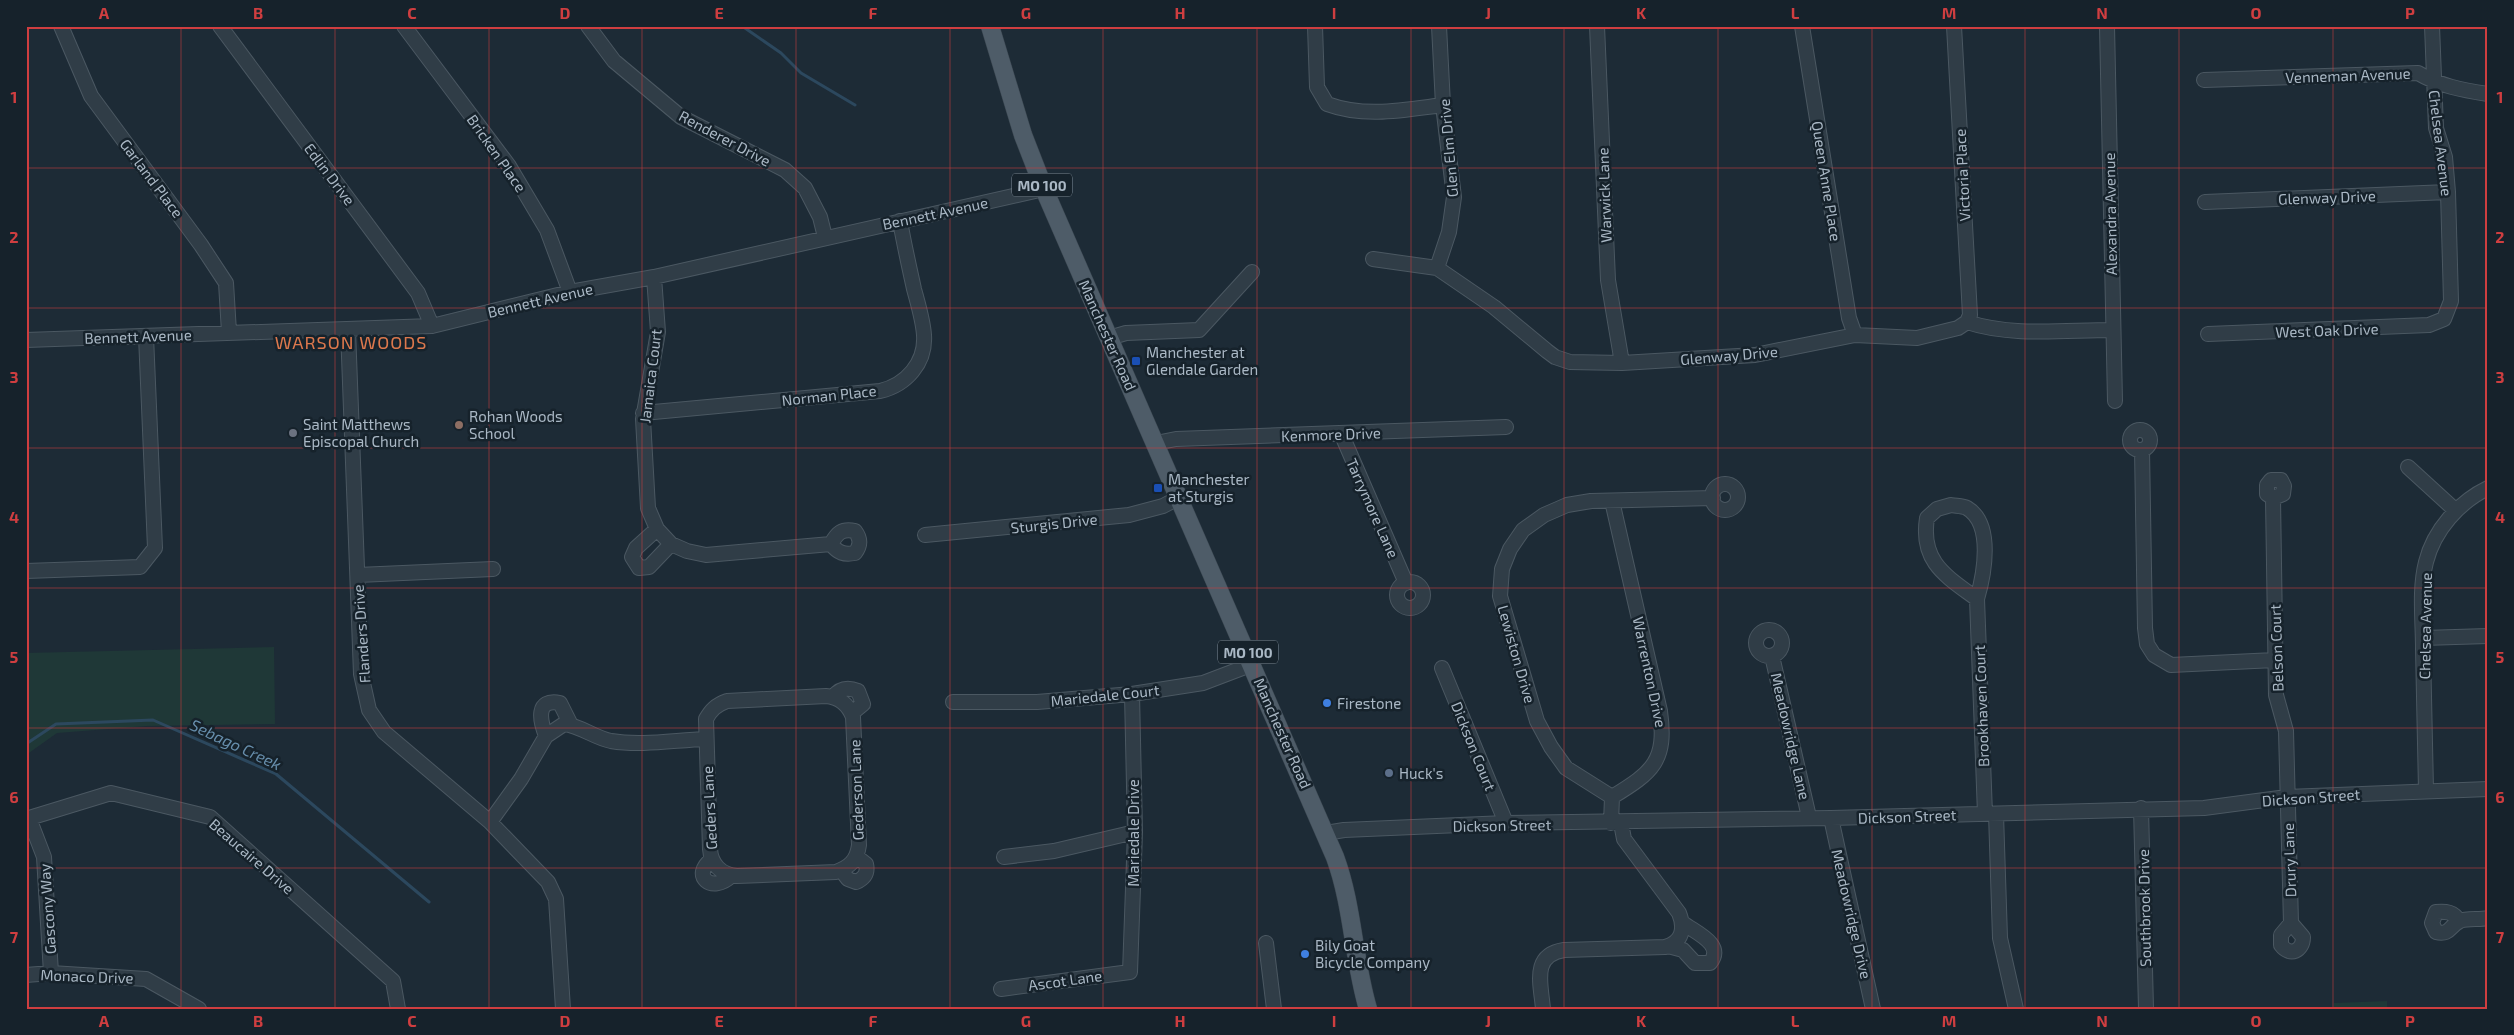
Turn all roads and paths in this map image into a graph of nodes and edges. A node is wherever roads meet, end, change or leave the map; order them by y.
1 (61, 26) edge
2 (220, 26) edge
3 (404, 26) edge
4 (588, 26) edge
5 (990, 26) edge
6 (1315, 26) edge
7 (1439, 26) edge
8 (1597, 26) edge
9 (1802, 26) edge
10 (1954, 26) edge
11 (2107, 26) edge
12 (2432, 26) edge
13 (2204, 80) dead end
14 (2433, 82) junction
15 (2488, 94) edge
16 (1443, 105) junction
17 (1044, 189) junction
18 (2448, 192) junction
19 (2205, 202) dead end
20 (900, 221) junction
21 (825, 237) junction
22 (1373, 259) dead end
23 (1438, 268) junction
24 (1252, 272) dead end
25 (654, 277) junction
26 (570, 292) junction
27 (2444, 319) joint
28 (1967, 322) junction
29 (432, 326) junction
30 (348, 330) junction
31 (2112, 330) junction
32 (229, 332) junction
33 (2208, 334) dead end
34 (1855, 335) junction
35 (146, 336) junction
36 (1109, 338) junction
37 (26, 340) edge
38 (1622, 363) junction
39 (2115, 402) dead end
40 (644, 413) junction
41 (1506, 427) dead end
42 (1341, 434) junction
43 (1156, 443) junction
44 (2142, 450) dead end
45 (2408, 466) dead end
46 (2488, 488) edge
47 (1180, 497) junction
48 (1713, 498) dead end
49 (2273, 498) dead end
50 (1612, 501) junction
51 (2455, 510) junction
52 (657, 529) junction
53 (926, 535) dead end
54 (672, 544) junction
55 (831, 544) dead end
56 (493, 569) dead end
57 (26, 571) edge
58 (358, 575) junction
59 (1406, 583) dead end
60 (1977, 599) junction
61 (2488, 636) edge
62 (2423, 638) junction
63 (1772, 656) dead end
64 (2275, 660) junction
65 (1253, 664) junction
66 (1442, 668) dead end
67 (1132, 694) junction
68 (838, 699) joint
69 (952, 702) dead end
70 (571, 725) junction
71 (546, 736) junction
72 (706, 739) junction
73 (2488, 789) edge
74 (2426, 790) junction
75 (2287, 797) junction
76 (1612, 798) junction
77 (2141, 808) junction
78 (1991, 814) junction
79 (1809, 817) junction
80 (1831, 818) junction
81 (28, 819) edge
82 (490, 822) junction
83 (1506, 823) junction
84 (1616, 823) junction
85 (1135, 832) junction
86 (1326, 832) junction
87 (1004, 856) dead end
88 (850, 864) joint
89 (2488, 918) edge
90 (2459, 921) dead end
91 (1683, 923) junction
92 (2290, 923) dead end
93 (1266, 943) dead end
94 (1668, 946) junction
95 (1130, 972) joint
96 (51, 973) junction
97 (26, 974) edge
98 (1358, 975) junction
99 (1001, 989) dead end
100 (199, 1009) edge
101 (398, 1009) edge
102 (563, 1009) edge
103 (1274, 1009) edge
104 (1354, 1009) edge
105 (1368, 1009) edge
106 (1543, 1009) edge
107 (1873, 1009) edge
108 (2016, 1009) edge
109 (2146, 1009) edge

1 - 32 street, Garland Place
2 - 29 street, Edlin Drive
3 - 26 street, Bricken Place
4 - 21 street, Renderer Drive
5 - 17 main road, Manchester Road / MO 100
6 - 16 street
7 - 16 street, Glen Elm Drive
8 - 38 street, Warwick Lane
9 - 34 street, Queen Anne Place
10 - 28 street, Victoria Place
11 - 31 street, Alexandra Avenue
12 - 14 street, Chelsea Avenue
13 - 14 street, Venneman Avenue
14 - 15 street, Venneman Avenue
14 - 18 street, Chelsea Avenue
16 - 23 street, Glen Elm Drive
17 - 20 street, Bennett Avenue
17 - 36 main road, Manchester Road / MO 100
18 - 19 street, Glenway Drive
18 - 27 street, Chelsea Avenue
20 - 21 street, Bennett Avenue
20 - 40 street, Norman Place
21 - 25 street, Bennett Avenue
22 - 23 street, Glenway Drive
23 - 38 street, Glenway Drive
24 - 36 street
25 - 26 street, Bennett Avenue
25 - 40 street, Jamaica Court
26 - 29 street, Bennett Avenue
27 - 33 street, West Oak Drive
28 - 31 street
28 - 34 street, Glenway Drive
29 - 30 street, Bennett Avenue
30 - 32 street, Bennett Avenue
30 - 58 street, Flanders Drive
31 - 39 street, Alexandra Avenue
32 - 35 street, Bennett Avenue
34 - 38 street, Glenway Drive
35 - 37 street, Bennett Avenue
35 - 57 street
36 - 43 main road, Manchester Road / MO 100
40 - 52 street, Jamaica Court
41 - 42 street, Kenmore Drive
42 - 43 street, Kenmore Drive
42 - 59 street, Tarrymore Lane
43 - 47 main road, Manchester Road / MO 100
44 - 64 street
45 - 51 street
46 - 51 street, Chelsea Avenue
47 - 53 street, Sturgis Drive
47 - 65 main road, Manchester Road / MO 100
48 - 50 street, Lewiston Drive
49 - 64 street, Belson Court
50 - 76 street, Warrenton Drive
50 - 76 street, Lewiston Drive
51 - 62 street, Chelsea Avenue
52 - 54 street, Jamaica Court
52 - 54 street
54 - 55 street, Jamaica Court
56 - 58 street
58 - 82 street, Flanders Drive
60 - 60 street, Brookhaven Court
60 - 78 street, Brookhaven Court
61 - 62 street
62 - 74 street, Chelsea Avenue
63 - 79 street, Meadowridge Lane
64 - 75 street, Belson Court
65 - 67 street, Mariedale Court
65 - 86 main road, Manchester Road / MO 100
66 - 83 street, Dickson Court
67 - 69 street, Mariedale Court
67 - 85 street, Mariedale Drive
68 - 72 street, Geders Lane
68 - 88 street, Gederson Lane
70 - 71 street
70 - 71 street
70 - 72 street
71 - 82 street
72 - 88 street, Geders Lane
73 - 74 street, Dickson Street
74 - 75 street, Dickson Street
75 - 77 street, Dickson Street
75 - 92 street, Drury Lane
76 - 84 street
77 - 78 street, Dickson Street
77 - 109 street, Southbrook Drive
78 - 80 street, Dickson Street
78 - 108 street, Brookhaven Court
79 - 80 street, Dickson Street
79 - 84 street, Dickson Street
80 - 107 street, Meadowridge Drive
81 - 96 street, Gascony Way
81 - 101 street, Beaucaire Drive
82 - 102 street, Flanders Drive
83 - 84 street, Dickson Street
83 - 86 street, Dickson Street
84 - 91 street
85 - 87 street
85 - 95 street, Mariedale Drive
86 - 98 main road, Manchester Road / MO 100
89 - 90 street
91 - 94 street
91 - 94 street
93 - 103 street
94 - 106 street
95 - 99 street, Ascot Lane
96 - 97 street, Monaco Drive
96 - 100 street, Monaco Drive
98 - 104 main road, Manchester Road / MO 100
98 - 105 main road, Manchester Road / MO 100

